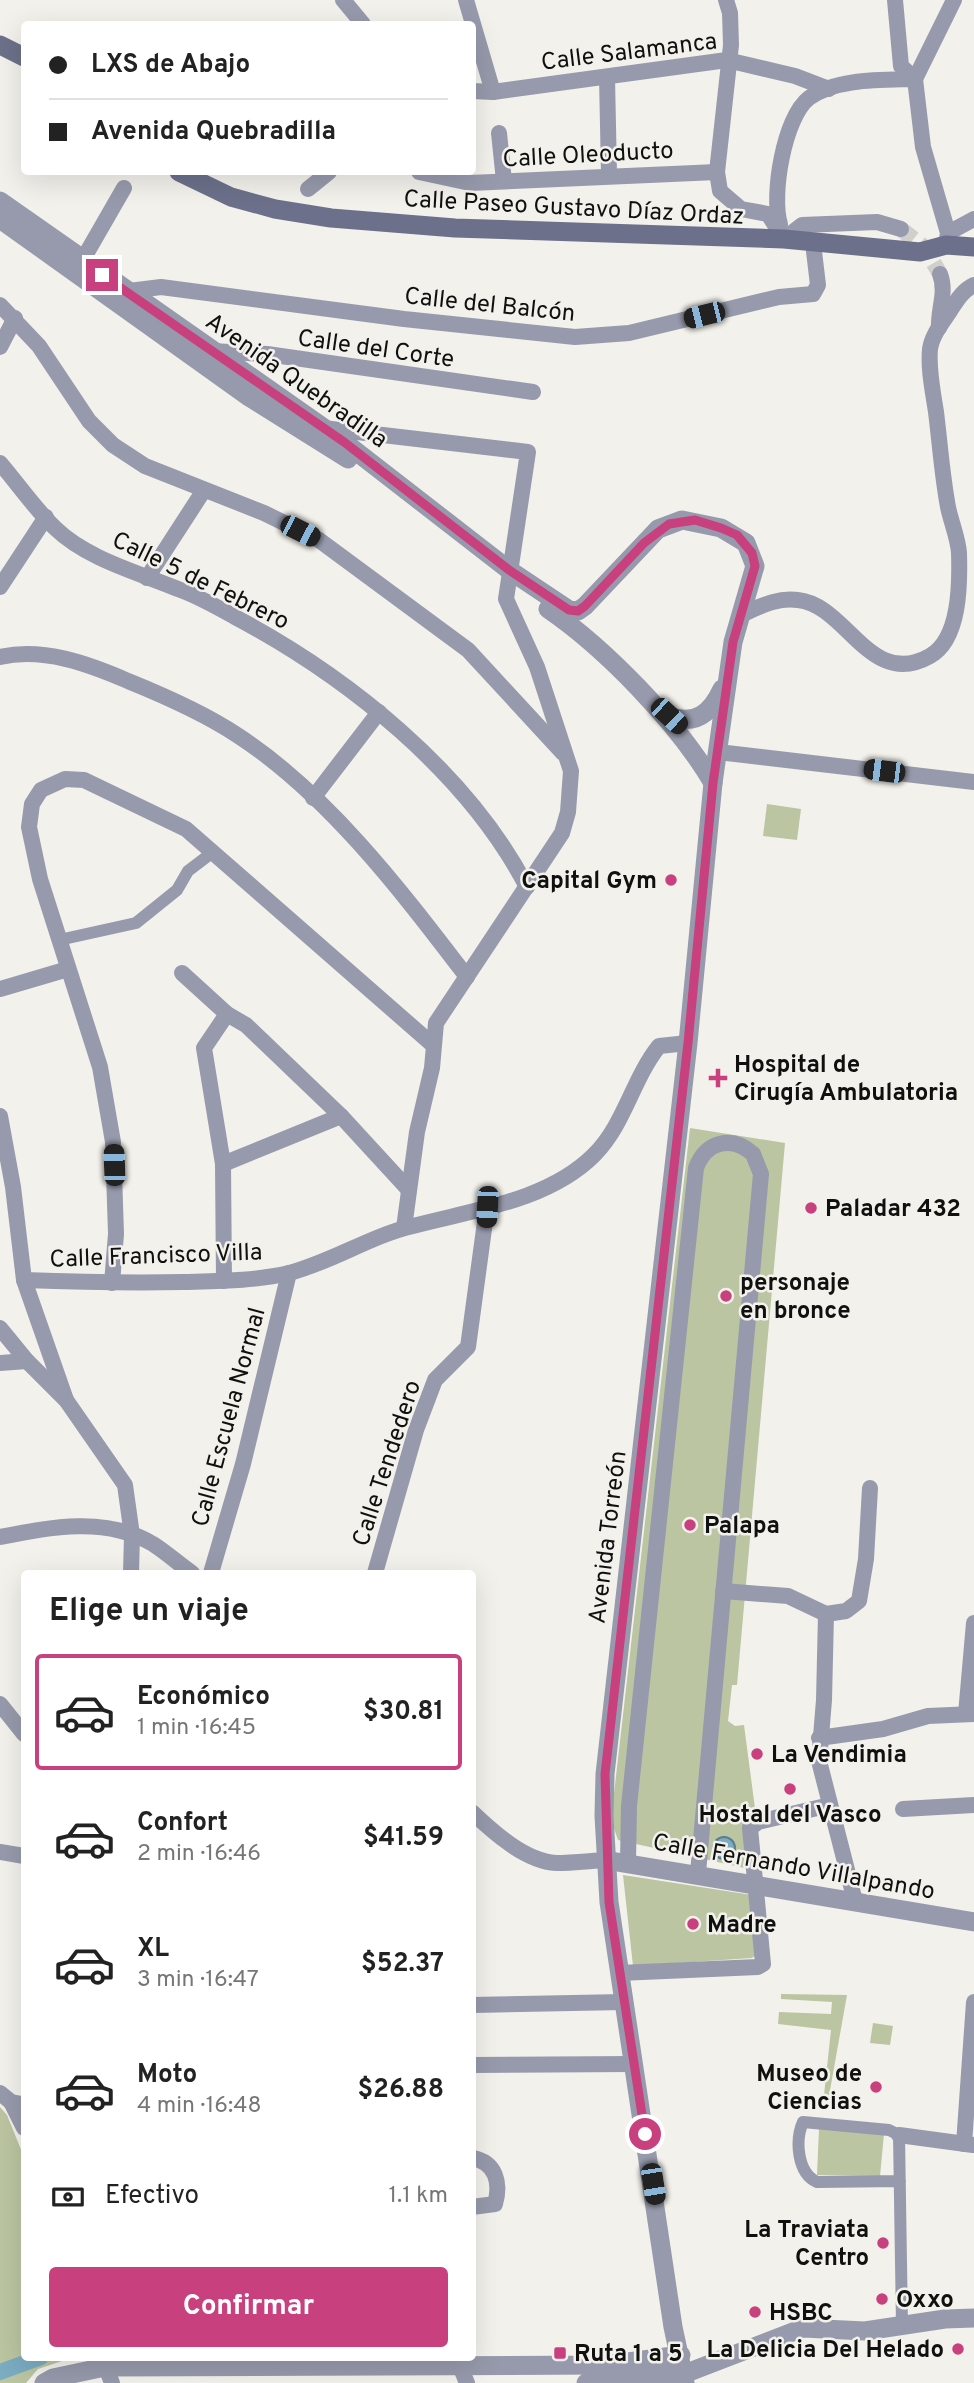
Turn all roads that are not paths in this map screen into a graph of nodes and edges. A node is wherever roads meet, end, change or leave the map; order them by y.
1 (343, 0) edge
2 (466, 0) edge
3 (726, 0) edge
4 (895, 0) edge
5 (954, 0) edge
6 (360, 21) edge
7 (472, 21) edge
8 (476, 34) edge
9 (0, 45) edge
10 (21, 56) edge
11 (727, 60) junction
12 (607, 77) junction
13 (915, 79) junction
14 (829, 89) junction
15 (476, 91) edge
16 (493, 92) junction
17 (499, 133) dead end
18 (718, 172) junction
19 (609, 174) junction
20 (185, 175) edge
21 (326, 175) edge
22 (433, 175) edge
23 (505, 181) junction
24 (124, 188) dead end
25 (308, 189) dead end
26 (0, 201) edge
27 (0, 219) edge
28 (974, 219) edge
29 (901, 229) tunnel mouth
30 (784, 239) junction
31 (947, 239) junction
32 (813, 243) junction
33 (974, 247) edge
34 (78, 267) junction
35 (940, 275) tunnel mouth
36 (974, 285) edge
37 (119, 296) junction
38 (0, 304) edge
39 (15, 318) junction
40 (939, 328) junction
41 (0, 347) edge
42 (212, 351) junction
43 (533, 392) dead end
44 (323, 428) junction
45 (0, 463) edge
46 (204, 490) junction
47 (46, 517) junction
48 (508, 575) junction
49 (147, 578) junction
50 (0, 587) edge
51 (561, 606) joint
52 (743, 614) junction
53 (0, 657) edge
54 (727, 679) junction
55 (645, 697) junction
56 (379, 712) junction
57 (669, 716) junction
58 (718, 752) junction
59 (567, 757) junction
60 (974, 782) edge
61 (713, 783) junction
62 (313, 798) junction
63 (213, 852) junction
64 (527, 887) junction
65 (59, 940) junction
66 (68, 969) junction
67 (182, 973) dead end
68 (467, 977) junction
69 (0, 989) edge
70 (227, 1014) junction
71 (688, 1043) junction
72 (433, 1045) junction
73 (0, 1116) edge
74 (341, 1116) junction
75 (223, 1164) junction
76 (6, 1188) edge
77 (409, 1190) junction
78 (487, 1207) junction
79 (404, 1228) junction
80 (289, 1273) junction
81 (24, 1280) junction
82 (224, 1281) junction
83 (112, 1283) junction
84 (0, 1328) edge
85 (27, 1361) junction
86 (0, 1363) edge
87 (66, 1400) junction
88 (870, 1488) dead end
89 (132, 1535) junction
90 (0, 1536) edge
91 (131, 1570) edge
92 (188, 1570) edge
93 (212, 1570) edge
94 (375, 1570) edge
95 (723, 1591) junction
96 (826, 1614) junction
97 (974, 1623) edge
98 (0, 1703) edge
99 (970, 1714) edge
100 (21, 1730) edge
101 (820, 1738) junction
102 (830, 1805) junction
103 (974, 1805) edge
104 (903, 1810) dead end
105 (476, 1815) edge
106 (0, 1852) edge
107 (21, 1856) edge
108 (605, 1860) junction
109 (628, 1861) junction
110 (698, 1873) junction
111 (756, 1886) junction
112 (855, 1901) junction
113 (974, 1922) edge
114 (619, 1973) junction
115 (624, 2002) junction
116 (974, 2002) edge
117 (476, 2005) edge
118 (634, 2064) junction
119 (476, 2065) edge
120 (12, 2100) edge
121 (21, 2121) edge
122 (899, 2135) junction
123 (969, 2145) edge
124 (476, 2160) edge
125 (900, 2181) junction
126 (476, 2206) edge
127 (974, 2318) edge
128 (902, 2325) junction
129 (106, 2369) edge
130 (676, 2372) edge
131 (463, 2375) edge
132 (44, 2383) edge
133 (586, 2383) edge

1 - 6 street
2 - 7 street
3 - 11 street
4 - 13 street
5 - 13 street
8 - 16 street
9 - 10 main road
11 - 12 street, Calle Salamanca
11 - 14 street, Calle Salamanca
11 - 18 street
12 - 16 street, Calle Salamanca
12 - 19 street
13 - 14 street
13 - 31 street
14 - 30 street
15 - 16 street, Calle Salamanca
17 - 23 street
18 - 19 street, Calle Oleoducto
18 - 30 street
19 - 23 street, Calle Oleoducto
20 - 30 main road, Calle Paseo Gustavo Díaz Ordaz
21 - 25 street
22 - 23 street, Calle Oleoducto
24 - 34 street
26 - 34 street, Avenida Quebradilla
27 - 34 street, Avenida Quebradilla
28 - 31 street
29 - 30 street
30 - 32 main road, Calle Paseo Gustavo Díaz Ordaz
31 - 32 main road, Calle Paseo Gustavo Díaz Ordaz
31 - 33 main road, Calle Paseo Gustavo Díaz Ordaz
32 - 37 street, Calle del Balcón
34 - 37 street, Avenida Quebradilla
35 - 40 street
36 - 40 street
37 - 42 street, Avenida Quebradilla
37 - 48 street, Avenida Quebradilla
38 - 39 street
39 - 41 street
39 - 46 street
40 - 52 street
42 - 43 street, Calle del Corte
42 - 44 street, Avenida Quebradilla
44 - 48 street, Avenida Quebradilla
44 - 48 street
45 - 47 street, Calle 5 de Febrero
46 - 49 street
46 - 59 street
47 - 49 street, Calle 5 de Febrero
47 - 50 street
48 - 51 street, Avenida Quebradilla
48 - 55 street, Avenida Quebradilla
48 - 59 street
49 - 56 street, Calle 5 de Febrero
51 - 52 street, Avenida Torreón
52 - 54 street, Avenida Torreón
53 - 62 street
54 - 57 street
54 - 58 street, Avenida Torreón
55 - 57 street
55 - 61 street, Avenida Quebradilla
56 - 62 street
56 - 64 street, Calle 5 de Febrero
57 - 58 street
58 - 60 street
58 - 61 street, Avenida Torreón
59 - 64 street
61 - 71 street, Avenida Torreón
62 - 68 street
63 - 65 street
63 - 65 street
63 - 72 street
64 - 68 street
65 - 66 street
66 - 69 street
66 - 83 street
67 - 70 street
68 - 72 street
70 - 74 street
70 - 75 street
71 - 78 street, Calle Francisco Villa
71 - 108 street, Avenida Torreón
72 - 77 street
73 - 76 street
74 - 75 street
74 - 77 street
75 - 82 street
76 - 81 street
77 - 79 street
78 - 79 street, Calle Francisco Villa
78 - 94 street, Calle Tendedero
79 - 80 street, Calle Francisco Villa
80 - 82 street, Calle Francisco Villa
80 - 93 street, Calle Escuela Normal
81 - 83 street, Calle Francisco Villa
81 - 87 street
82 - 83 street, Calle Francisco Villa
84 - 85 street
85 - 86 street
85 - 87 street
87 - 89 street
88 - 96 street
89 - 90 street
89 - 91 street
89 - 92 street
95 - 96 street
95 - 109 street
95 - 110 street
96 - 101 street
97 - 99 street
98 - 100 street
99 - 101 street
101 - 102 street
102 - 111 street
102 - 112 street
103 - 104 street
105 - 108 street
106 - 107 street
108 - 109 street, Calle Fernando Villalpando
108 - 114 street, Avenida Torreón
109 - 110 street, Calle Fernando Villalpando
110 - 111 street, Calle Fernando Villalpando
111 - 112 street, Calle Fernando Villalpando
111 - 114 street
112 - 113 street, Calle Fernando Villalpando
114 - 115 street, Avenida Torreón
115 - 117 street
115 - 118 street, Avenida Torreón
116 - 123 street
118 - 119 street
118 - 130 street, Avenida Torreón
120 - 121 street
122 - 123 street
122 - 125 street
122 - 125 street
124 - 126 street
125 - 128 street
127 - 128 street
128 - 130 street
129 - 131 street
129 - 132 street
130 - 131 street
130 - 133 street

